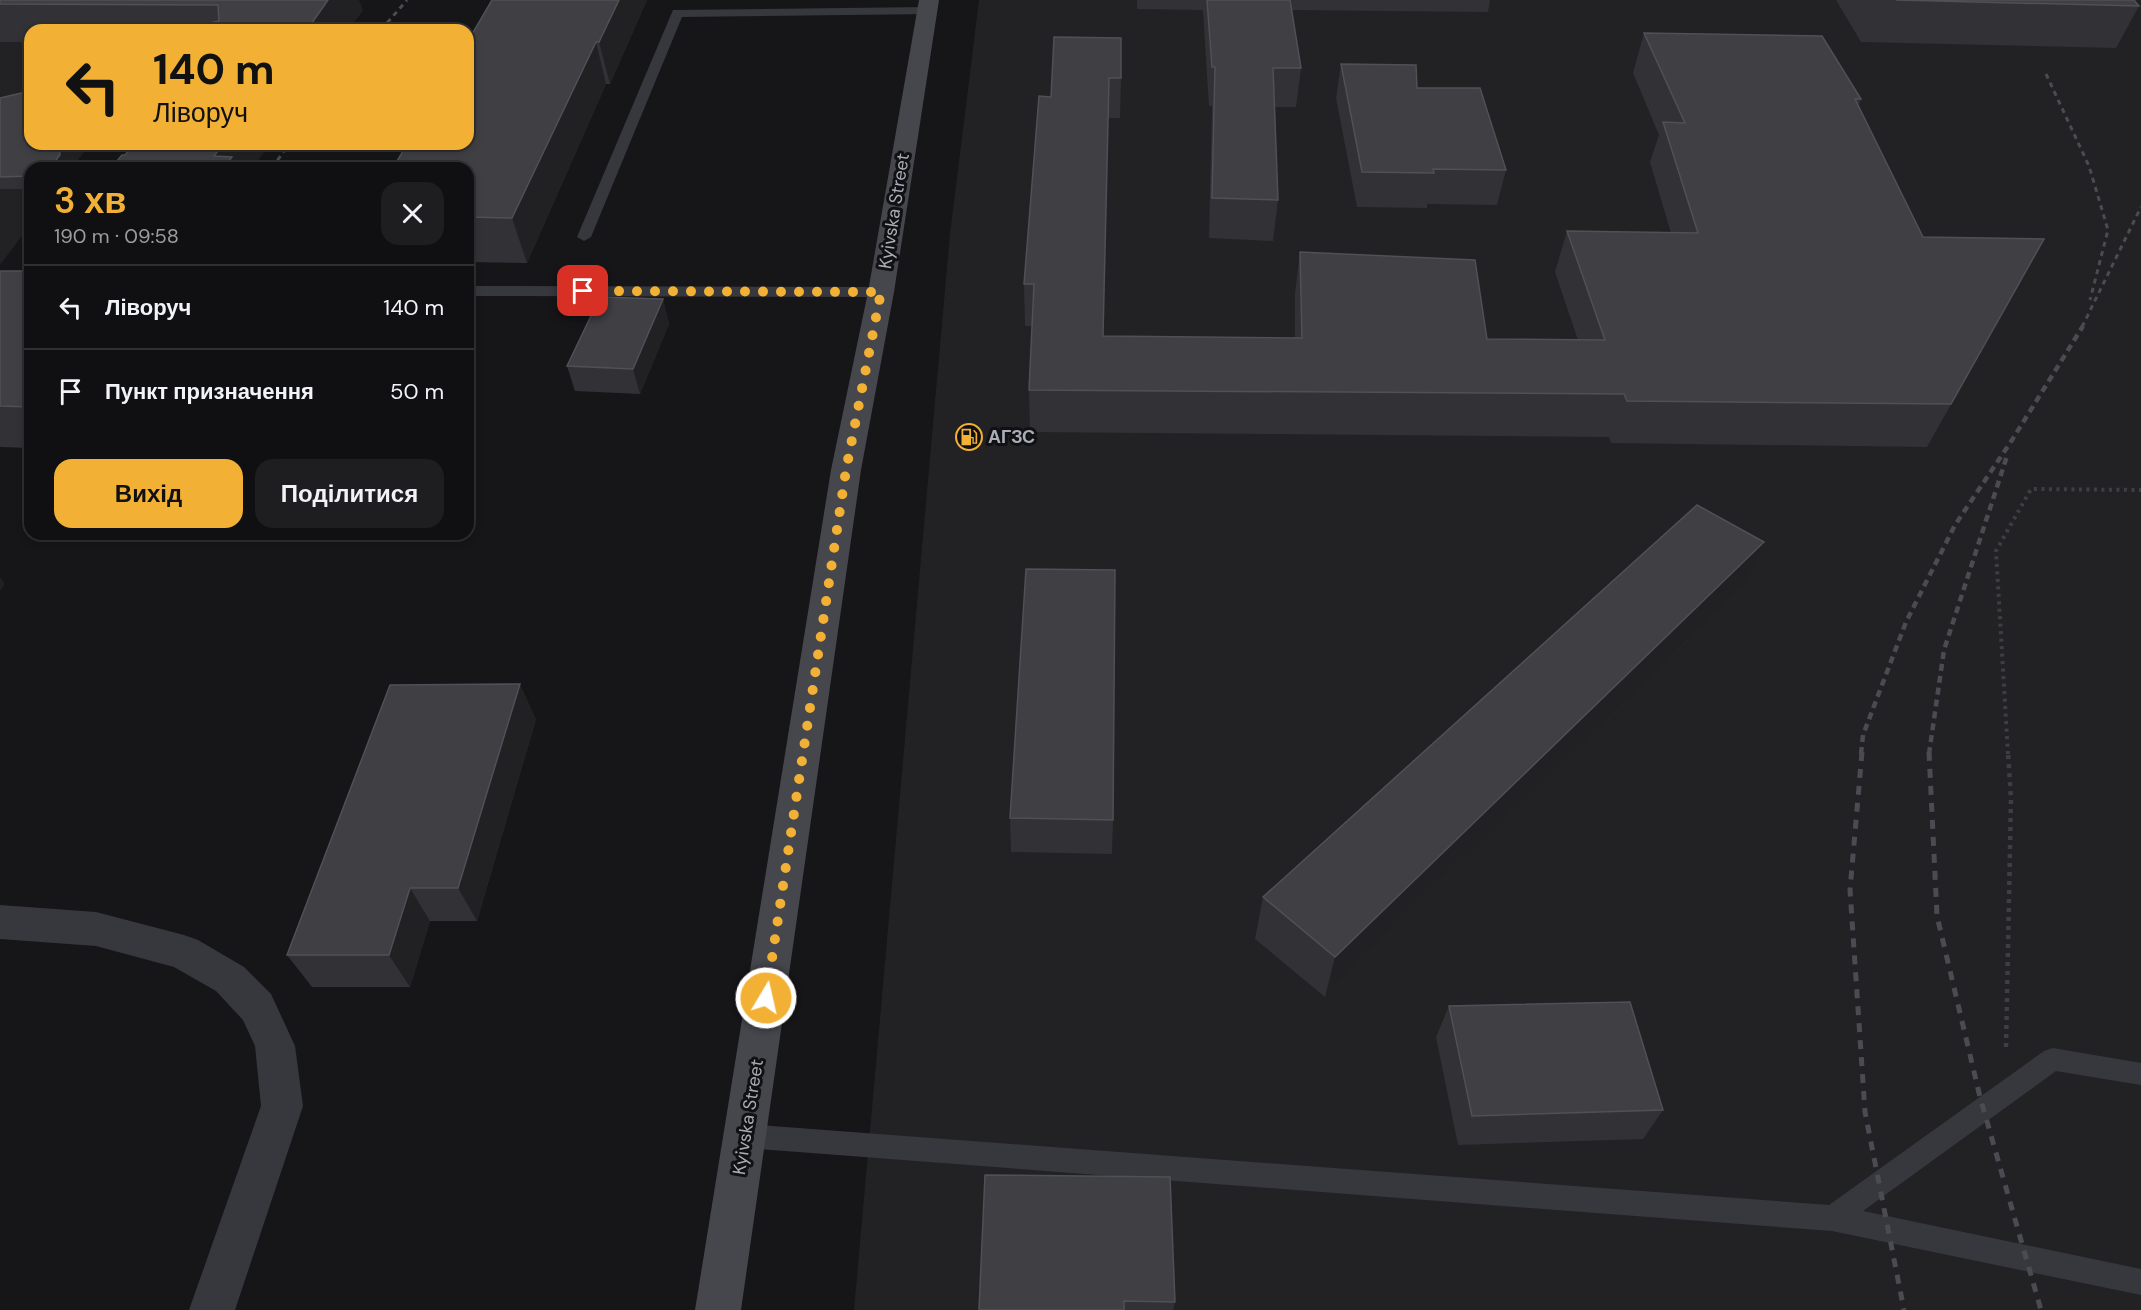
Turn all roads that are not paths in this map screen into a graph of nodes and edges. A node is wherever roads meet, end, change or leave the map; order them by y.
1 (928, 5) edge
2 (584, 237) dead end
3 (474, 291) edge
4 (881, 292) junction
5 (0, 922) edge
6 (2141, 1074) edge
7 (745, 1136) junction
8 (1832, 1218) junction
9 (2141, 1282) edge
10 (212, 1310) edge
11 (718, 1310) edge

1 - 2 lane
1 - 4 main road, Kyivska Street
3 - 4 lane
4 - 7 main road, Kyivska Street
5 - 10 street
6 - 8 lane
7 - 8 lane
7 - 11 main road, Kyivska Street
8 - 9 lane

